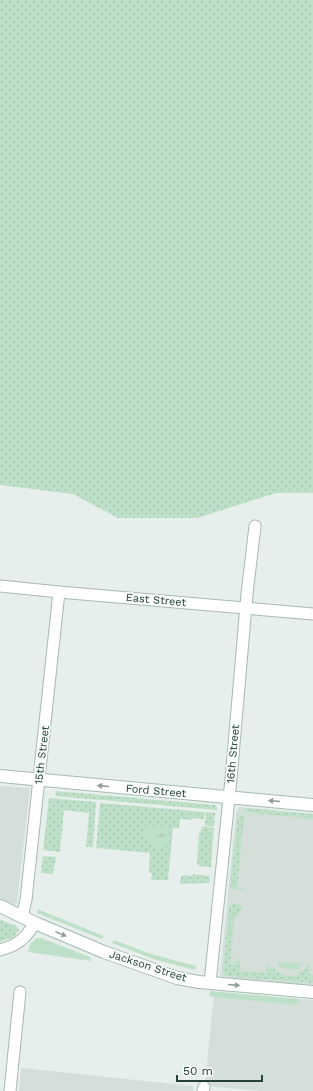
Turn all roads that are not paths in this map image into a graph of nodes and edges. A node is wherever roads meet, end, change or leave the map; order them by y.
1 (255, 526) dead end
2 (0, 586) edge
3 (59, 592) junction
4 (246, 609) junction
5 (313, 614) edge
6 (0, 776) edge
7 (39, 780) junction
8 (228, 798) junction
9 (313, 805) edge
10 (0, 906) edge
11 (22, 917) junction
12 (35, 923) junction
13 (0, 950) edge
14 (210, 983) junction
15 (20, 992) dead end
16 (313, 992) edge
17 (10, 1091) edge

1 - 4 street, 16th Street
2 - 3 street, East Street
3 - 4 street, East Street
3 - 7 street, 15th Street
4 - 5 street, East Street
4 - 8 street, 16th Street
6 - 7 main road, Ford Street
8 -> 7 main road, Ford Street
7 - 11 street, 15th Street
9 -> 8 main road, Ford Street
8 - 14 street, 16th Street
10 - 11 main road, Jackson Street
11 - 12 main road, Jackson Street
12 - 13 street
12 -> 14 main road, Jackson Street
14 -> 16 main road, Jackson Street
15 - 17 street

